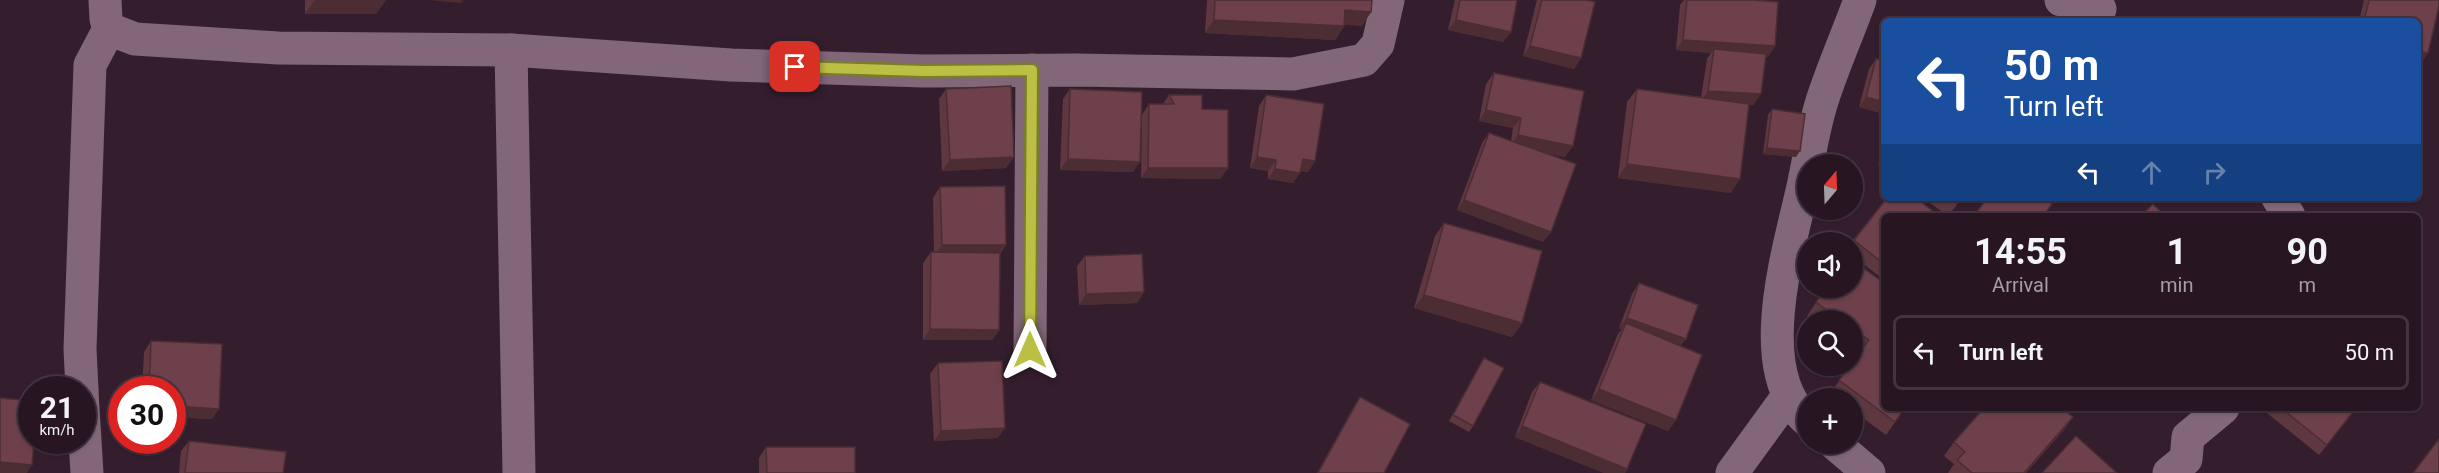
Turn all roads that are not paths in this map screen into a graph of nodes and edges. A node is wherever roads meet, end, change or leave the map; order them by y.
1 (1388, 0) edge
2 (1860, 0) edge
3 (2061, 0) edge
4 (2106, 10) edge
5 (107, 15) edge
6 (511, 50) junction
7 (1032, 70) junction
8 (1030, 350) dead end
9 (81, 376) edge
10 (1797, 406) edge
11 (1797, 409) edge
12 (2219, 411) edge
13 (86, 454) edge
14 (1847, 454) edge
15 (87, 473) edge
16 (519, 473) edge
17 (1732, 473) edge
18 (1869, 473) edge
19 (2169, 473) edge

1 - 7 street
2 - 10 street
3 - 4 street
5 - 6 street
5 - 9 street
6 - 7 street
6 - 16 street
7 - 8 street
11 - 17 street
12 - 19 street
13 - 15 street
14 - 18 street

